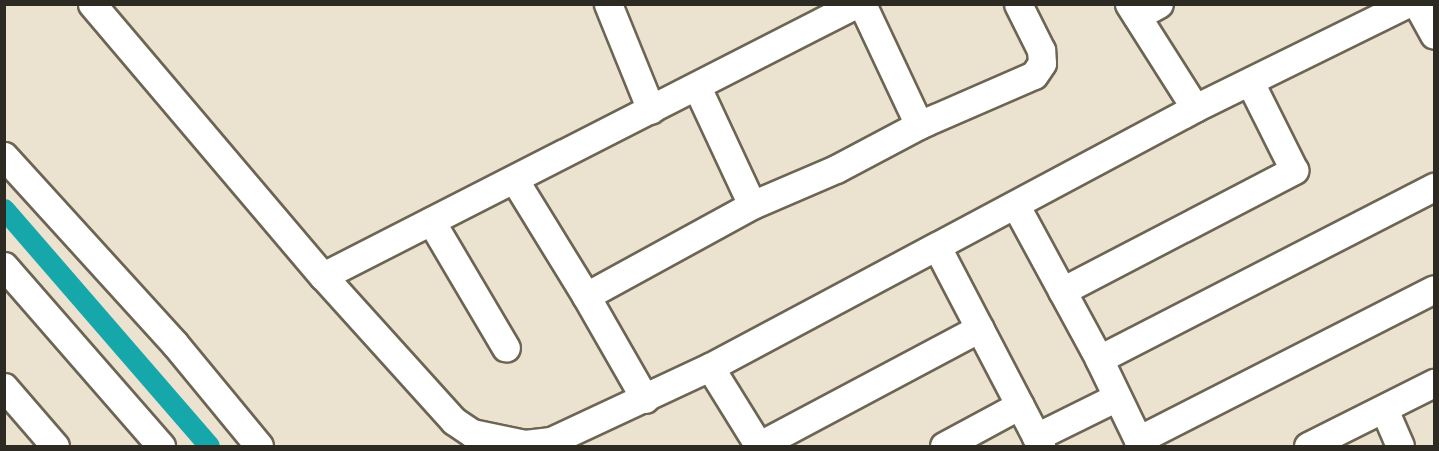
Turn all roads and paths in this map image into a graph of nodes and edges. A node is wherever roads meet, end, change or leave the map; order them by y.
1 (92, 4) edge
2 (608, 4) edge
3 (856, 4) edge
4 (862, 4) edge
5 (1018, 4) edge
6 (1406, 4) edge
7 (1417, 4) edge
8 (1142, 8) edge
9 (1434, 35) edge
10 (1251, 84) junction
11 (697, 87) junction
12 (1195, 108) junction
13 (651, 110) junction
14 (919, 125) junction
15 (4, 156) edge
16 (514, 179) junction
17 (1434, 187) edge
18 (752, 205) junction
19 (1016, 206) junction
20 (431, 221) junction
21 (937, 247) junction
22 (4, 266) edge
23 (323, 276) junction
24 (1062, 291) junction
25 (586, 296) junction
26 (1431, 300) edge
27 (980, 328) junction
28 (506, 348) dead end
29 (1099, 359) junction
30 (710, 367) junction
31 (1434, 383) edge
32 (4, 387) edge
33 (1117, 397) junction
34 (645, 399) junction
35 (1020, 405) junction
36 (1384, 409) junction
37 (1039, 442) edge
38 (1139, 443) edge
39 (552, 444) edge
40 (758, 446) edge
41 (55, 447) edge
42 (161, 447) edge
43 (259, 447) edge
44 (944, 447) edge
45 (1308, 447) edge
46 (1400, 447) edge

1 - 23 street
2 - 13 street
3 - 11 street
4 - 14 street
5 - 14 street
6 - 10 street
7 - 9 street
8 - 12 street
10 - 12 street
10 - 24 street
11 - 13 street
11 - 18 street
12 - 19 street
13 - 16 street
14 - 18 street
15 - 43 street
16 - 20 street
16 - 25 street
17 - 29 street
18 - 25 street
19 - 21 street
19 - 24 street
20 - 23 street
20 - 28 street
21 - 27 street
21 - 30 street
22 - 42 street
23 - 39 street
24 - 29 street
25 - 34 street
26 - 38 street
27 - 35 street
27 - 40 street
29 - 33 street
30 - 34 street
30 - 40 street
31 - 36 street
32 - 41 street
33 - 37 street
33 - 38 street
34 - 39 street
35 - 37 street
35 - 44 street
36 - 45 street
36 - 46 street

